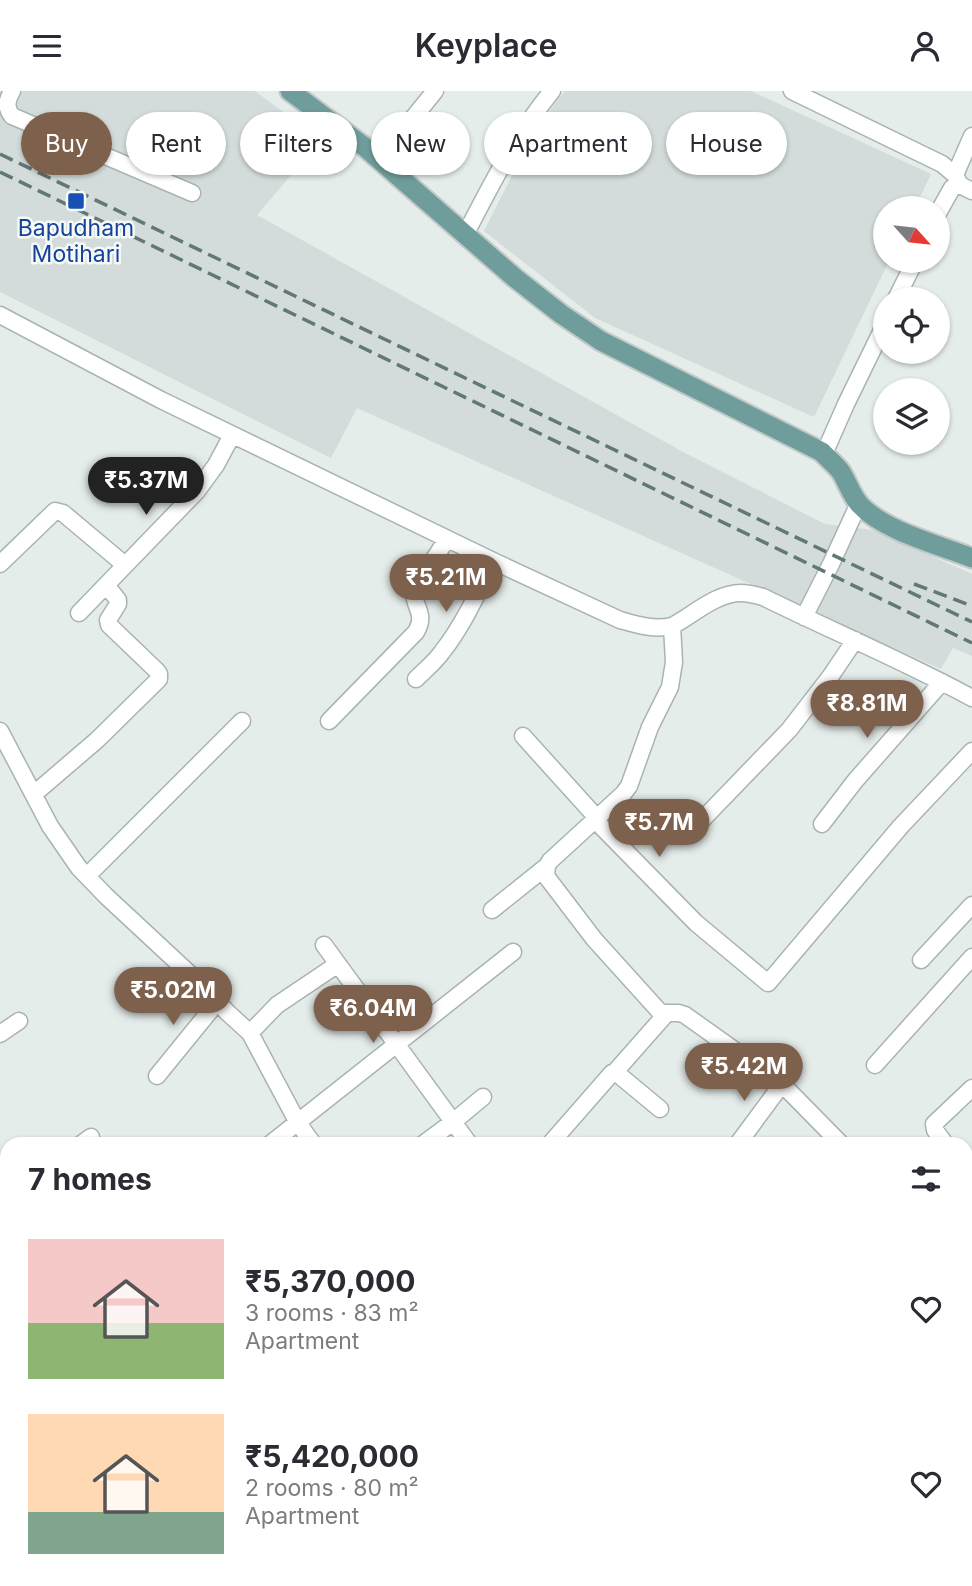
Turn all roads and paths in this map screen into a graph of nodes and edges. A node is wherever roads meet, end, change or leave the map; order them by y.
1 (12, 91) edge
2 (290, 91) edge
3 (435, 91) edge
4 (552, 91) edge
5 (792, 91) edge
6 (4, 109) edge
7 (418, 112) edge
8 (972, 136) edge
9 (371, 154) edge
10 (396, 175) edge
11 (962, 184) edge
12 (192, 193) dead end
13 (946, 196) edge
14 (466, 235) junction
15 (0, 315) edge
16 (873, 349) edge
17 (232, 435) junction
18 (824, 454) junction
19 (859, 503) junction
20 (447, 539) junction
21 (972, 558) edge
22 (494, 561) junction
23 (0, 564) edge
24 (125, 565) junction
25 (106, 585) junction
26 (79, 613) dead end
27 (804, 617) junction
28 (671, 626) junction
29 (855, 641) junction
30 (416, 679) dead end
31 (942, 682) junction
32 (972, 698) edge
33 (242, 721) dead end
34 (329, 721) dead end
35 (0, 731) edge
36 (523, 736) dead end
37 (972, 751) edge
38 (34, 794) junction
39 (596, 819) junction
40 (702, 820) dead end
41 (822, 824) dead end
42 (547, 866) junction
43 (87, 876) junction
44 (972, 905) edge
45 (492, 910) dead end
46 (324, 945) dead end
47 (513, 952) dead end
48 (972, 957) edge
49 (921, 960) dead end
50 (338, 964) junction
51 (218, 1001) junction
52 (667, 1013) junction
53 (19, 1021) dead end
54 (250, 1033) junction
55 (0, 1034) edge
56 (395, 1044) junction
57 (875, 1065) dead end
58 (614, 1073) junction
59 (157, 1076) dead end
60 (782, 1084) junction
61 (972, 1089) edge
62 (483, 1097) dead end
63 (660, 1108) dead end
64 (453, 1122) junction
65 (298, 1123) junction
66 (280, 1137) edge
67 (308, 1137) edge
68 (433, 1137) edge
69 (464, 1137) edge
70 (556, 1137) edge
71 (743, 1137) edge
72 (834, 1137) edge
73 (939, 1137) edge

1 - 6 street
2 - 9 main road
3 - 7 street
4 - 14 street
5 - 11 street
6 - 12 street
8 - 11 street
10 - 14 main road
11 - 13 street
14 - 18 main road
15 - 17 street
16 - 18 street
17 - 20 street
17 - 24 street
18 - 19 main road
19 - 21 main road
19 - 27 street
20 - 22 street
20 - 34 street
22 - 28 street
22 - 30 street
23 - 24 street
24 - 25 street
25 - 26 street
25 - 38 street
27 - 28 street
27 - 29 street
28 - 39 street
29 - 31 street
29 - 40 street
31 - 32 street
31 - 41 street
33 - 43 street
35 - 38 street
36 - 39 street
37 - 39 street
38 - 43 street
39 - 42 street
42 - 45 street
42 - 52 street
43 - 51 street
44 - 49 street
46 - 50 street
47 - 56 street
48 - 57 street
50 - 54 street
50 - 56 street
51 - 54 street
51 - 59 street
52 - 58 street
52 - 60 street
53 - 55 street
54 - 65 street
56 - 64 street
56 - 65 street
58 - 63 street
58 - 70 street
60 - 71 street
60 - 72 street
61 - 73 street
62 - 64 street
64 - 68 street
64 - 69 street
65 - 66 street
65 - 67 street

